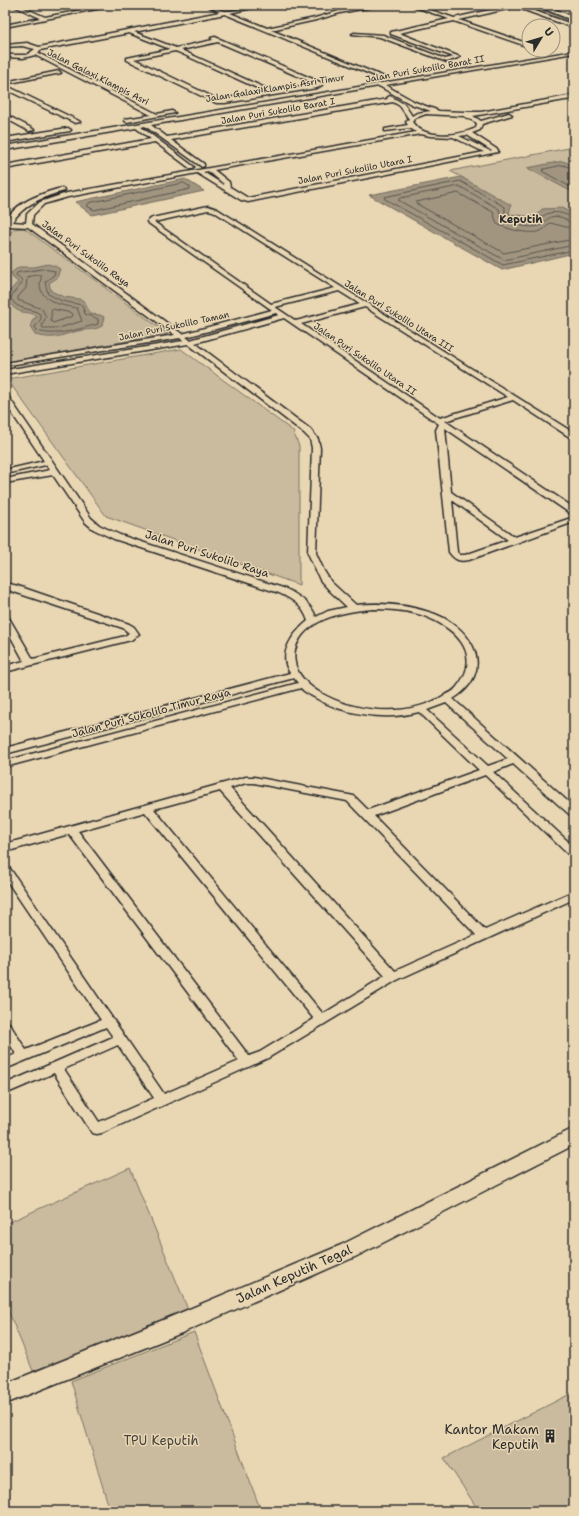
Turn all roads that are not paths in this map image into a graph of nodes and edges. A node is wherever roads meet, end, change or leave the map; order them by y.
1 (14, 5) edge
2 (92, 5) edge
3 (115, 5) edge
4 (206, 5) edge
5 (236, 5) edge
6 (263, 5) edge
7 (381, 5) edge
8 (412, 5) edge
9 (515, 5) edge
10 (538, 5) edge
11 (79, 6) edge
12 (216, 9) junction
13 (225, 12) junction
14 (38, 15) junction
15 (44, 18) junction
16 (574, 18) edge
17 (454, 20) junction
18 (574, 22) edge
19 (566, 23) junction
20 (5, 26) edge
21 (574, 27) edge
22 (137, 29) junction
23 (268, 29) junction
24 (129, 31) junction
25 (394, 33) junction
26 (354, 34) dead end
27 (150, 35) junction
28 (142, 36) junction
29 (381, 36) junction
30 (211, 37) dead end
31 (5, 40) edge
32 (219, 40) junction
33 (521, 43) edge
34 (15, 44) junction
35 (5, 45) edge
36 (30, 45) junction
37 (38, 49) junction
38 (179, 50) junction
39 (574, 52) edge
40 (34, 53) junction
41 (5, 56) edge
42 (26, 56) junction
43 (451, 66) dead end
44 (443, 67) dead end
45 (59, 72) junction
46 (390, 76) dead end
47 (382, 77) junction
48 (374, 79) dead end
49 (90, 82) junction
50 (81, 84) junction
51 (379, 84) junction
52 (6, 86) edge
53 (369, 86) junction
54 (327, 87) dead end
55 (273, 93) junction
56 (381, 93) dead end
57 (387, 96) dead end
58 (574, 98) edge
59 (393, 100) junction
60 (413, 103) junction
61 (574, 103) edge
62 (402, 105) junction
63 (209, 107) dead end
64 (507, 109) junction
65 (178, 112) dead end
66 (439, 112) junction
67 (517, 113) junction
68 (465, 114) junction
69 (155, 115) junction
70 (5, 116) edge
71 (147, 117) junction
72 (124, 120) dead end
73 (76, 122) dead end
74 (411, 122) junction
75 (480, 123) junction
76 (146, 124) junction
77 (136, 126) junction
78 (78, 128) dead end
79 (31, 130) dead end
80 (383, 131) dead end
81 (423, 132) junction
82 (468, 133) junction
83 (453, 135) junction
84 (354, 136) dead end
85 (166, 139) junction
86 (5, 140) edge
87 (156, 140) junction
88 (484, 143) junction
89 (473, 145) junction
90 (303, 146) junction
91 (5, 148) edge
92 (183, 151) junction
93 (310, 151) junction
94 (172, 153) junction
95 (489, 153) junction
96 (202, 165) junction
97 (5, 167) edge
98 (191, 167) junction
99 (208, 169) junction
100 (197, 171) junction
101 (110, 181) junction
102 (117, 186) junction
103 (227, 188) junction
104 (153, 220) joint
105 (29, 225) junction
106 (6, 226) edge
107 (339, 289) junction
108 (365, 305) junction
109 (270, 306) junction
110 (277, 311) junction
111 (285, 316) junction
112 (296, 323) junction
113 (226, 325) junction
114 (234, 330) junction
115 (181, 336) junction
116 (190, 342) junction
117 (98, 354) junction
118 (5, 365) edge
119 (5, 372) edge
120 (5, 398) edge
121 (513, 398) junction
122 (441, 421) junction
123 (574, 436) edge
124 (48, 462) junction
125 (5, 472) edge
126 (54, 472) junction
127 (5, 481) edge
128 (448, 494) junction
129 (574, 512) edge
130 (574, 519) edge
131 (515, 541) junction
132 (5, 586) edge
133 (354, 608) junction
134 (5, 618) edge
135 (313, 622) junction
136 (30, 663) junction
137 (5, 669) edge
138 (295, 675) junction
139 (302, 685) junction
140 (447, 699) junction
141 (421, 709) junction
142 (5, 751) edge
143 (515, 760) junction
144 (5, 764) edge
145 (487, 771) junction
146 (223, 787) junction
147 (147, 807) junction
148 (574, 813) edge
149 (366, 814) junction
150 (71, 829) junction
151 (5, 848) edge
152 (574, 853) edge
153 (5, 870) edge
154 (574, 895) edge
155 (484, 936) junction
156 (393, 976) junction
157 (321, 1020) junction
158 (109, 1021) junction
159 (5, 1026) edge
160 (121, 1039) junction
161 (24, 1056) junction
162 (247, 1063) junction
163 (5, 1064) edge
164 (56, 1067) junction
165 (5, 1089) edge
166 (162, 1100) junction
167 (574, 1136) edge
168 (5, 1394) edge

1 - 14 street
2 - 11 street
3 - 15 street
4 - 12 street
5 - 12 street
6 - 13 street
7 - 23 street
8 - 17 street
9 - 17 street
9 - 19 street
10 - 16 main road
11 - 14 street
12 - 13 street
12 - 36 street
13 - 22 street
13 - 23 street
14 - 15 street
15 - 20 street
17 - 25 street
17 - 33 street
18 - 19 street
19 - 21 street
22 - 24 street
22 - 27 street
23 - 47 street
24 - 28 street
24 - 37 street
25 - 29 street
25 - 29 street
26 - 29 street
27 - 28 street
27 - 38 street
28 - 38 street
30 - 32 street
31 - 34 street
32 - 38 street
32 - 55 street
34 - 35 street
34 - 36 street
36 - 37 street
37 - 40 street
38 - 55 street
38 - 55 street
39 - 51 street, Jalan Puri Sukolilo Barat II
40 - 42 street
40 - 49 street, Jalan Galaxi Klampis Asri
41 - 42 street
42 - 45 street, Jalan Galaxi Klampis Asri
43 - 44 street
45 - 50 street, Jalan Galaxi Klampis Asri
45 - 52 street
46 - 47 street
47 - 48 street
49 - 50 street
49 - 69 street, Jalan Galaxi Klampis Asri
50 - 71 street, Jalan Galaxi Klampis Asri
51 - 53 street, Jalan Puri Sukolilo Barat II
51 - 60 street
52 - 73 street
53 - 56 street
53 - 76 street, Jalan Puri Sukolilo Barat II
54 - 63 street, Jalan Galaxi Klampis Asri Timur
57 - 59 street
58 - 64 street
59 - 62 street
59 - 85 street, Jalan Puri Sukolilo Barat I
60 - 62 street
60 - 66 street
61 - 67 street
62 - 74 street
64 - 67 street
64 - 68 street
65 - 69 street
66 - 68 street
66 - 74 street
67 - 75 street
68 - 75 street
69 - 71 street
70 - 79 street
71 - 72 street
74 - 80 street
74 - 81 street
75 - 82 street
76 - 77 street, Jalan Puri Sukolilo Barat II
76 - 85 street
77 - 87 street
77 - 91 street, Jalan Puri Sukolilo Barat II
78 - 86 street
81 - 83 street
81 - 93 street, Jalan Puri Sukolilo Raya
82 - 83 street
82 - 88 street
83 - 89 street
84 - 90 street
85 - 92 street
87 - 94 street
87 - 97 street
88 - 89 street
88 - 95 street
89 - 95 street
90 - 93 street
90 - 96 street
92 - 94 street
92 - 96 street
93 - 99 street, Jalan Puri Sukolilo Raya
94 - 98 street
95 - 103 street, Jalan Puri Sukolilo Utara I
96 - 98 street
98 - 101 street
99 - 100 street, Jalan Puri Sukolilo Raya
99 - 103 street
100 - 102 street, Jalan Puri Sukolilo Raya
100 - 103 street
101 - 102 street
101 - 106 street
102 - 105 street, Jalan Puri Sukolilo Raya
104 - 107 street, Jalan Puri Sukolilo Utara III
104 - 109 street, Jalan Puri Sukolilo Utara II
105 - 106 street
105 - 115 street, Jalan Puri Sukolilo Raya
107 - 108 street, Jalan Puri Sukolilo Utara III
107 - 109 street
108 - 112 street
108 - 121 street, Jalan Puri Sukolilo Utara III
109 - 110 street, Jalan Puri Sukolilo Utara II
110 - 111 street, Jalan Puri Sukolilo Utara II
110 - 113 street, Jalan Puri Sukolilo Taman
111 - 112 street, Jalan Puri Sukolilo Utara II
111 - 114 street, Jalan Puri Sukolilo Taman
112 - 122 street, Jalan Puri Sukolilo Utara II
113 - 114 street
113 - 115 street, Jalan Puri Sukolilo Taman
114 - 116 street, Jalan Puri Sukolilo Taman
115 - 116 street, Jalan Puri Sukolilo Raya
115 - 117 street, Jalan Puri Sukolilo Taman
116 - 117 street, Jalan Puri Sukolilo Taman
116 - 133 street, Jalan Puri Sukolilo Raya
117 - 118 street, Jalan Puri Sukolilo Taman
117 - 119 street, Jalan Puri Sukolilo Taman
120 - 124 street, Jalan Puri Sukolilo Raya
121 - 122 street
121 - 123 street, Jalan Puri Sukolilo Utara III
122 - 128 street
122 - 129 street, Jalan Puri Sukolilo Utara II
124 - 125 street
124 - 126 street, Jalan Puri Sukolilo Raya
126 - 127 street
126 - 135 street, Jalan Puri Sukolilo Raya
128 - 131 street
128 - 131 street
130 - 131 street
132 - 136 street
133 - 135 street
133 - 140 street
134 - 136 street
135 - 138 street
136 - 137 street
138 - 139 street
138 - 142 street, Jalan Puri Sukolilo Timur Raya
139 - 141 street
139 - 144 street, Jalan Puri Sukolilo Timur Raya
140 - 141 street
140 - 143 street
141 - 145 street
143 - 145 street
143 - 148 street
145 - 149 street
145 - 152 street
146 - 147 street
146 - 149 street
146 - 156 street
147 - 150 street
147 - 157 street
149 - 155 street
150 - 151 street
150 - 162 street
153 - 158 street
154 - 155 street
155 - 156 street
156 - 157 street
157 - 162 street
158 - 160 street
158 - 161 street
159 - 161 street
160 - 164 street
160 - 166 street
161 - 163 street
162 - 166 street
164 - 165 street
164 - 166 street
167 - 168 main road, Jalan Keputih Tegal

